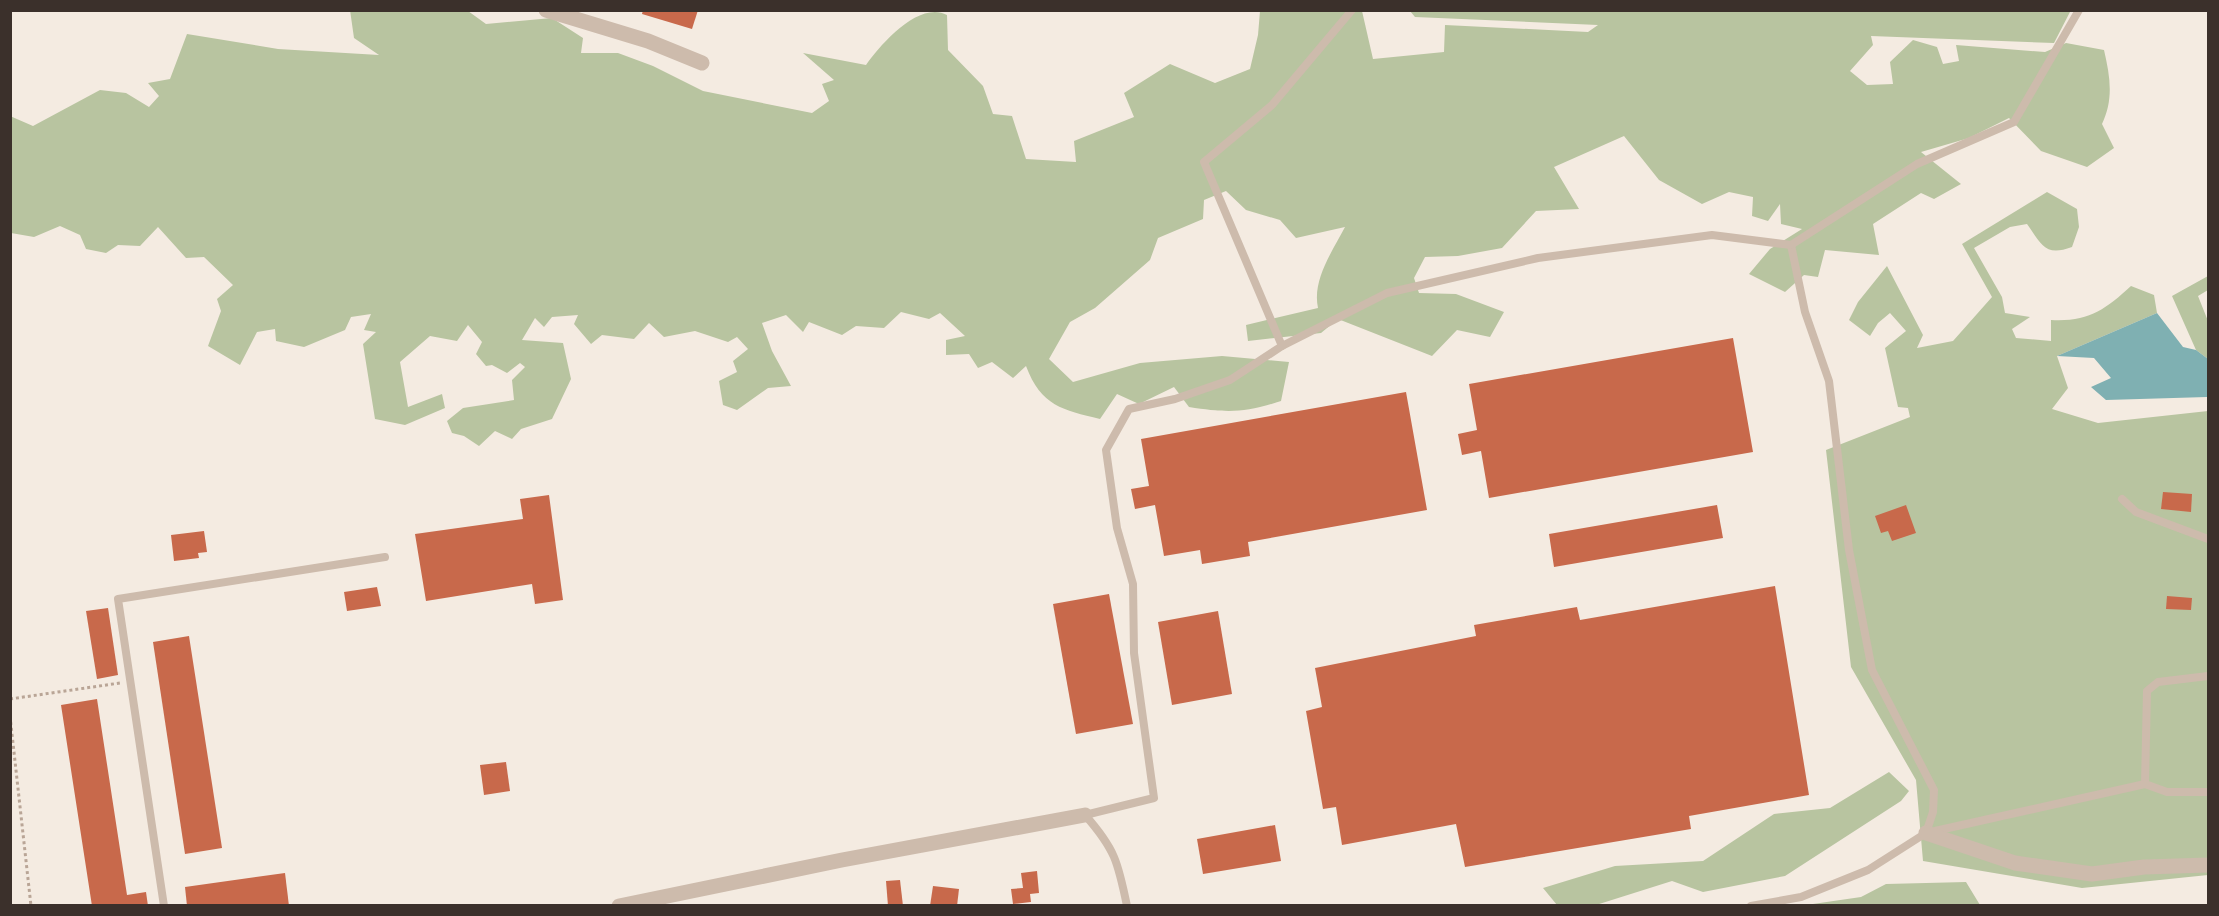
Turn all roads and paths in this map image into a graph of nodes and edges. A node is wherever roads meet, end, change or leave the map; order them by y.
1 (546, 10) edge
2 (1352, 10) edge
3 (2079, 10) edge
4 (702, 63) dead end
5 (1791, 245) junction
6 (1282, 346) junction
7 (2122, 500) dead end
8 (2208, 539) edge
9 (385, 557) dead end
10 (2208, 676) edge
11 (130, 682) junction
12 (10, 699) edge
13 (10, 716) edge
14 (2145, 784) junction
15 (2208, 792) edge
16 (1085, 815) junction
17 (1926, 833) junction
18 (2208, 865) edge
19 (31, 906) edge
20 (164, 906) edge
21 (619, 906) edge
22 (1127, 906) edge
23 (1750, 906) edge

1 - 4 street
2 - 6 lane
3 - 5 lane
5 - 6 lane
5 - 17 lane
6 - 16 lane
7 - 8 lane
9 - 11 lane
10 - 14 lane
11 - 12 path
11 - 20 lane
13 - 19 path
14 - 15 lane
14 - 17 lane
16 - 21 street
16 - 22 lane
17 - 18 street
17 - 23 lane

